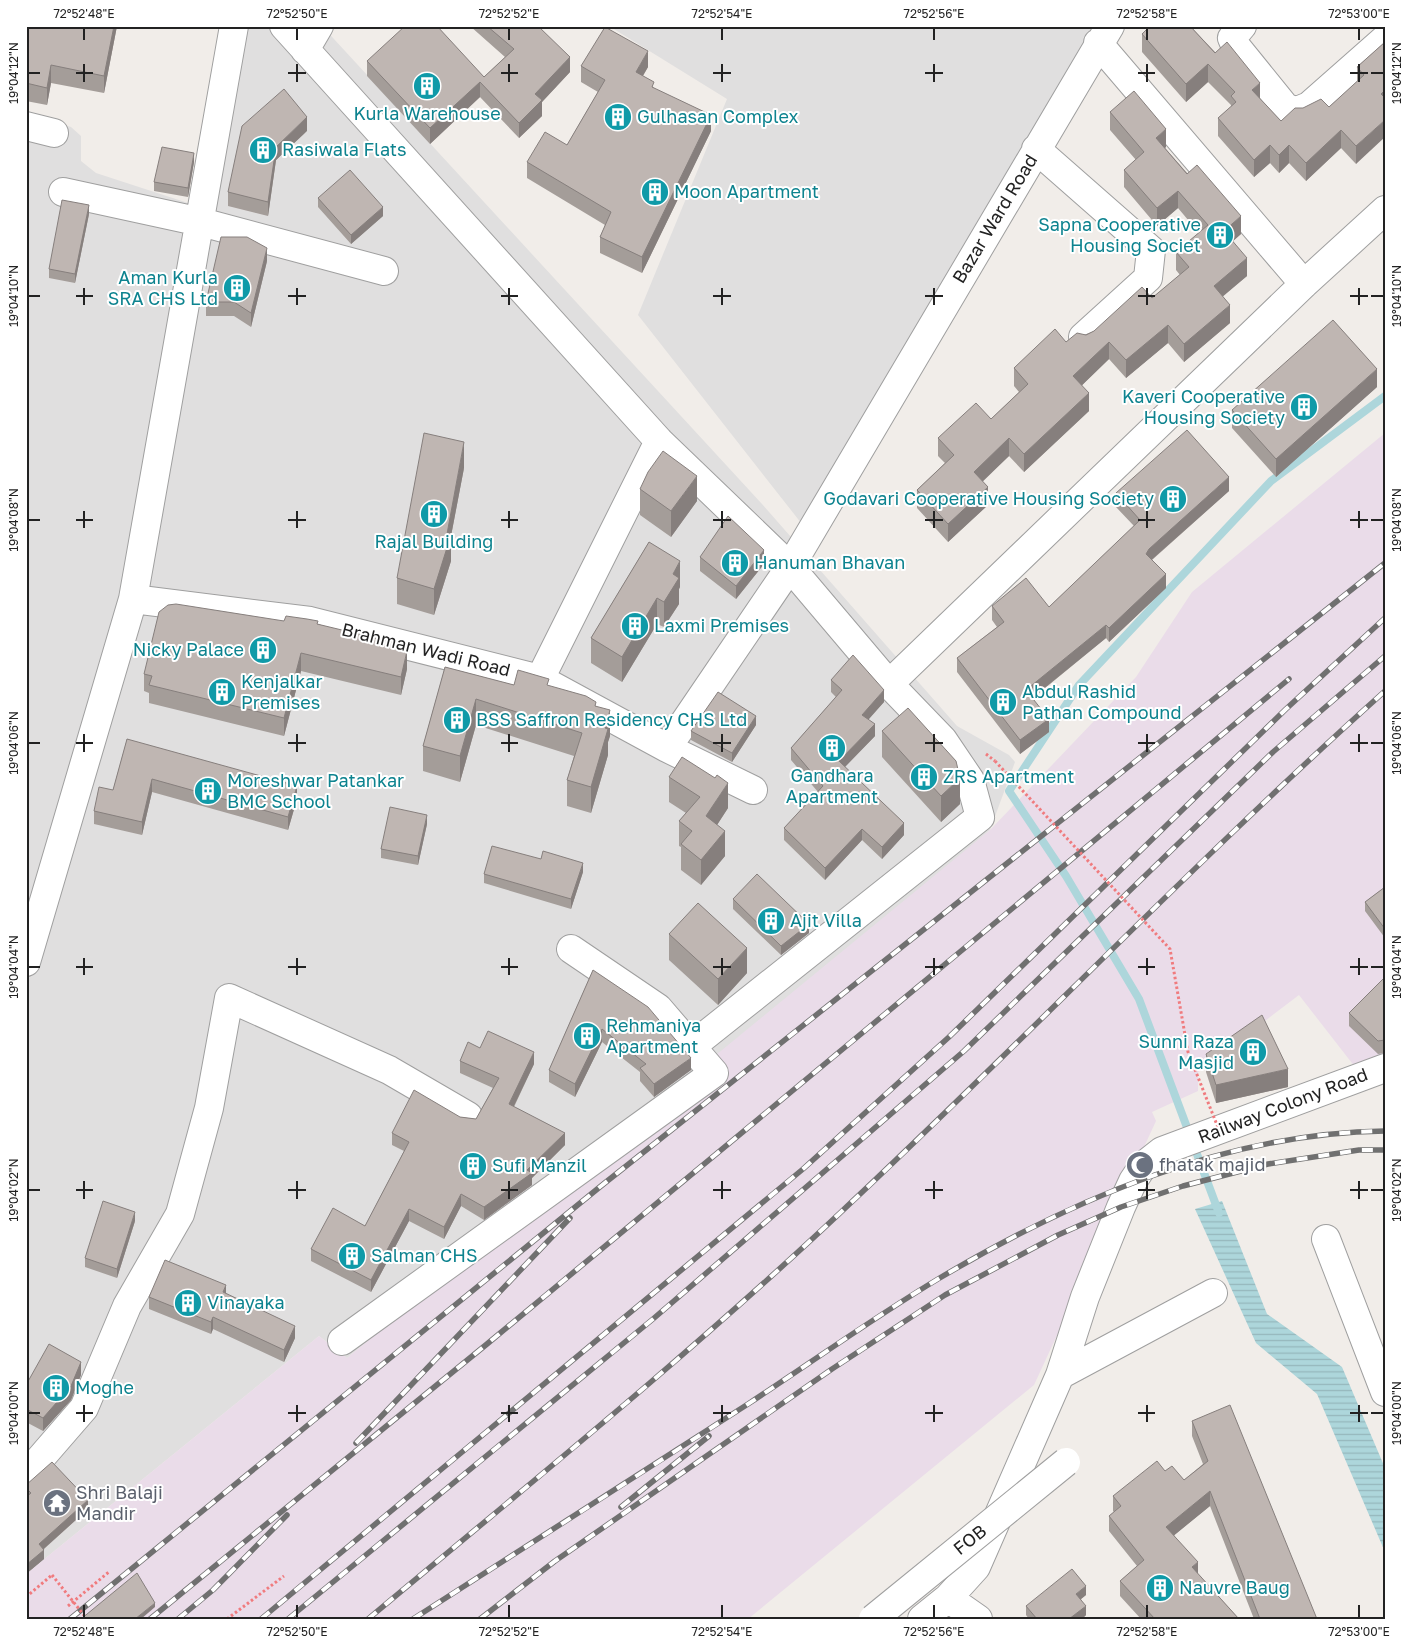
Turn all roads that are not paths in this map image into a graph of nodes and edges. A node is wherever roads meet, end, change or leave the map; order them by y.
1 (234, 26) edge
2 (284, 26) edge
3 (319, 26) edge
4 (1242, 26) edge
5 (1104, 35) edge
6 (1385, 39) edge
7 (305, 50) junction
8 (26, 126) edge
9 (54, 133) dead end
10 (1036, 149) junction
11 (64, 192) dead end
12 (1385, 210) edge
13 (201, 222) junction
14 (384, 271) dead end
15 (1304, 284) junction
16 (1082, 338) edge
17 (659, 441) junction
18 (790, 567) junction
19 (133, 599) junction
20 (540, 679) junction
21 (889, 684) junction
22 (667, 748) junction
23 (753, 790) dead end
24 (571, 949) dead end
25 (26, 962) edge
26 (692, 1046) junction
27 (1385, 1068) edge
28 (468, 1116) edge
29 (1326, 1239) dead end
30 (1213, 1293) dead end
31 (342, 1341) dead end
32 (1060, 1375) junction
33 (1385, 1392) edge
34 (1066, 1462) dead end
35 (26, 1475) edge
36 (948, 1598) junction
37 (872, 1619) edge
38 (922, 1619) edge
39 (978, 1619) edge

1 - 13 street
2 - 7 street
3 - 7 street
4 - 6 street
5 - 10 street, Bazar Ward Road
5 - 15 street
7 - 17 street
8 - 9 street
10 - 16 street
10 - 18 street, Bazar Ward Road
11 - 13 street
12 - 15 street
13 - 14 street
13 - 19 street
15 - 21 street
17 - 18 street
17 - 20 street
18 - 21 street
18 - 22 street, Bazar Ward Road
19 - 20 street, Brahman Wadi Road
19 - 25 street
20 - 22 street, Brahman Wadi Road
21 - 26 street
22 - 23 street, Brahman Wadi Road
24 - 26 street
26 - 31 street
27 - 32 street, Railway Colony Road
28 - 35 street
29 - 33 street
30 - 32 street
32 - 36 street, Railway Colony Road
34 - 37 street, FOB, bridge
36 - 38 street, Railway Colony Road
36 - 39 street

